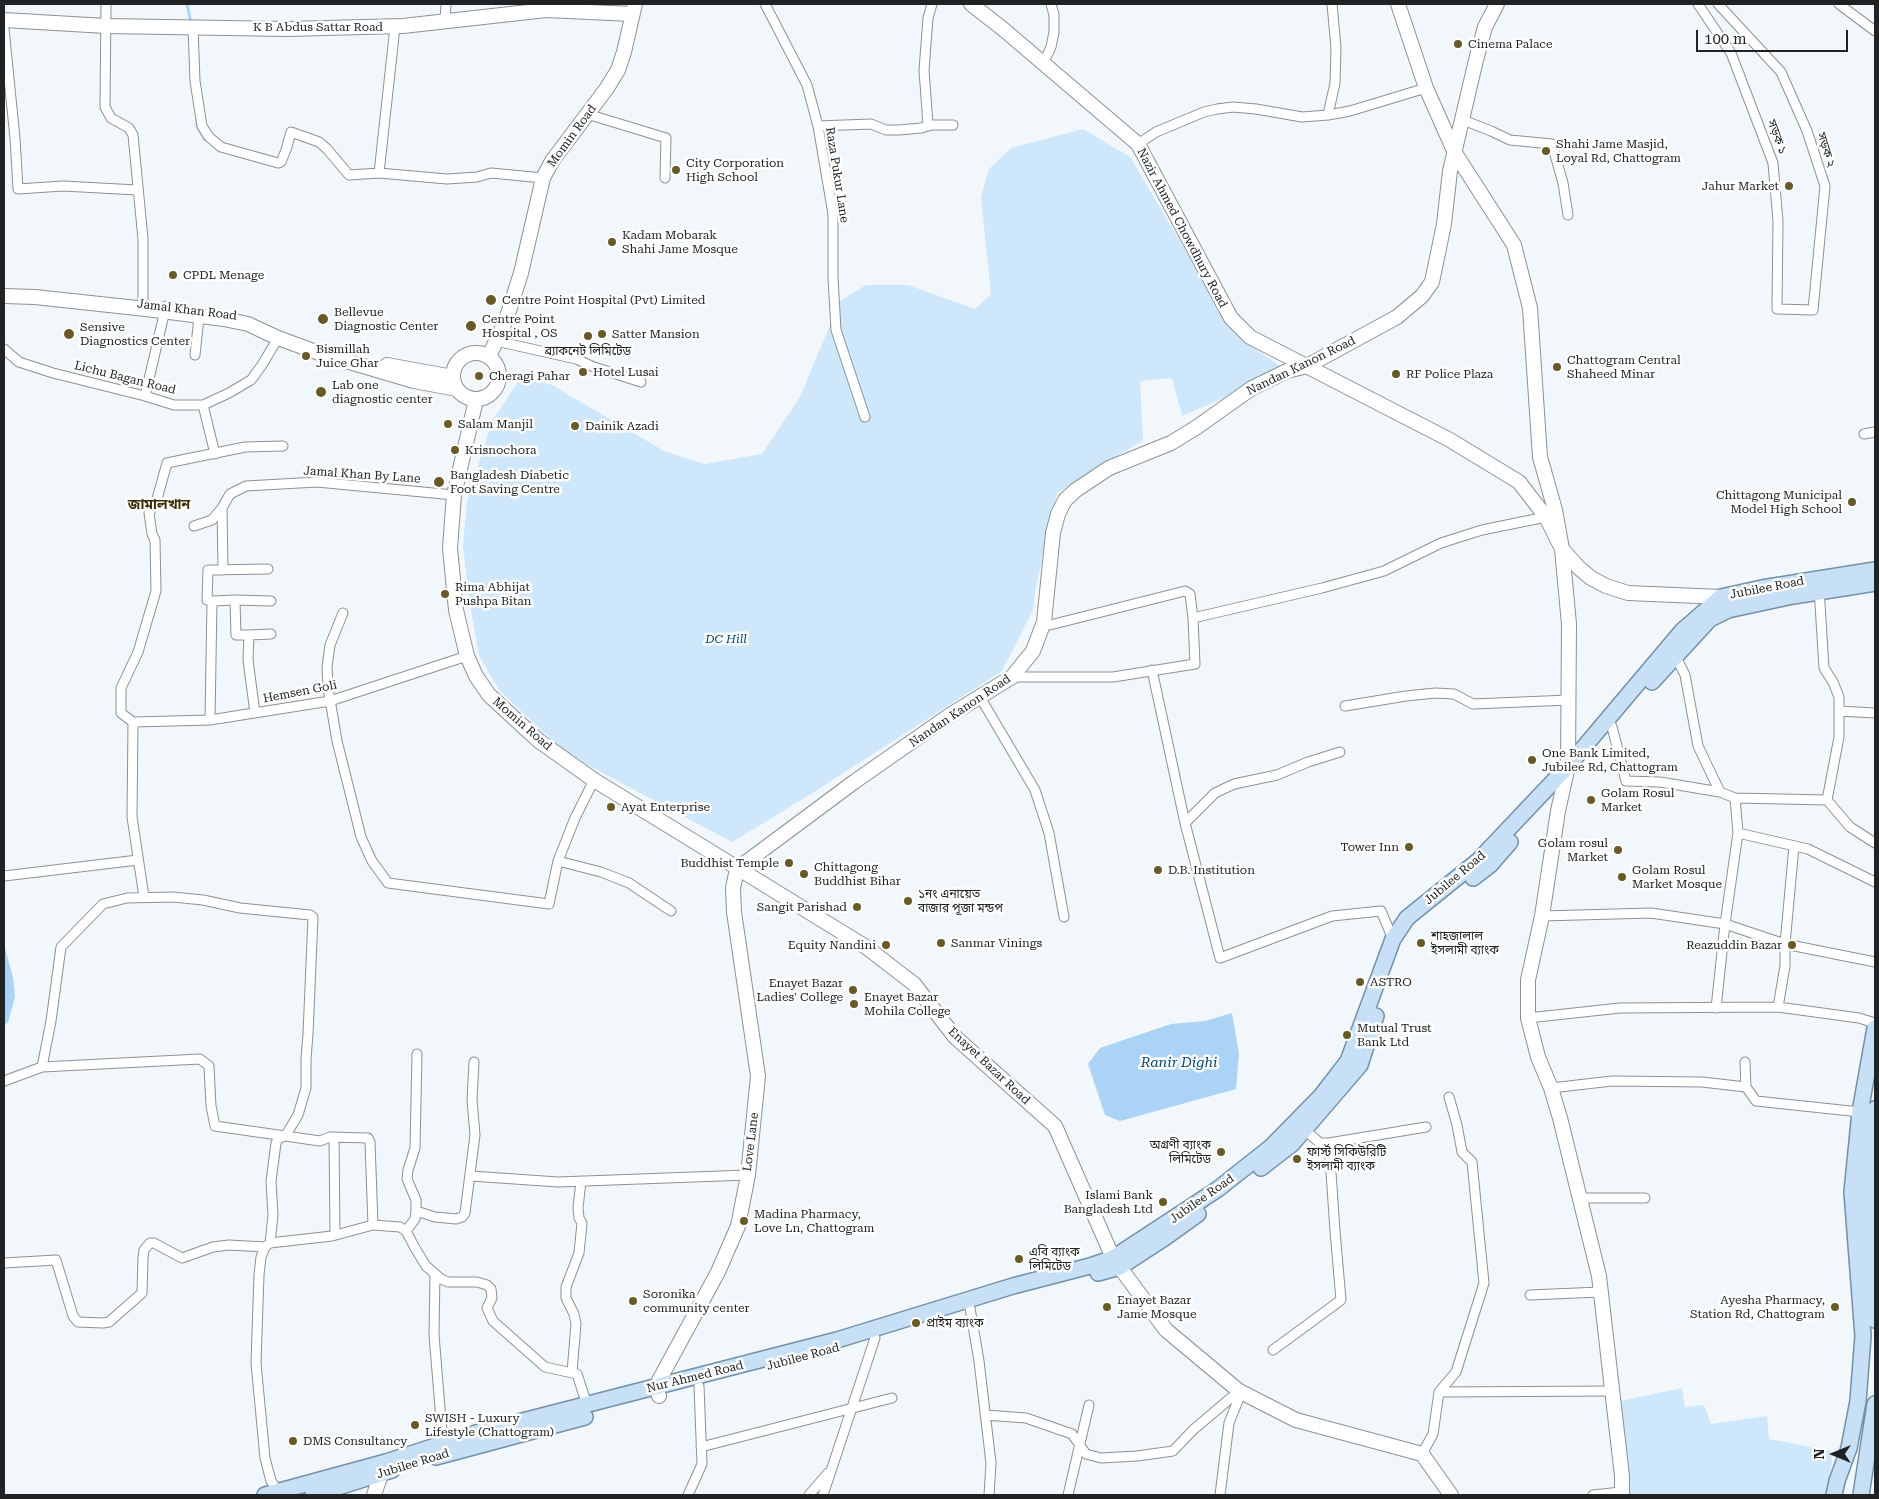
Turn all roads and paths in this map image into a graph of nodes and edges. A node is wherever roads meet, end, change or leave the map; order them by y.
1 (106, 4) edge
2 (446, 4) edge
3 (765, 4) edge
4 (932, 4) edge
5 (971, 4) edge
6 (1051, 4) edge
7 (1332, 4) edge
8 (1698, 4) edge
9 (1718, 4) edge
10 (1839, 4) edge
11 (1395, 6) edge
12 (1494, 6) edge
13 (633, 9) edge
14 (4, 20) edge
15 (445, 21) junction
16 (106, 26) junction
17 (193, 27) junction
18 (395, 27) junction
19 (4, 29) edge
20 (1875, 31) edge
21 (1043, 64) junction
22 (1426, 88) junction
23 (588, 114) junction
24 (1328, 115) junction
25 (1462, 120) junction
26 (928, 125) junction
27 (952, 125) dead end
28 (818, 126) junction
29 (1138, 144) junction
30 (1455, 153) junction
31 (379, 173) junction
32 (543, 178) junction
33 (665, 178) dead end
34 (137, 190) junction
35 (1568, 215) dead end
36 (4, 290) edge
37 (4, 296) edge
38 (143, 304) junction
39 (165, 309) junction
40 (1791, 309) joint
41 (199, 317) junction
42 (278, 338) junction
43 (496, 340) junction
44 (4, 349) edge
45 (195, 355) dead end
46 (489, 356) junction
47 (1307, 366) junction
48 (641, 382) dead end
49 (455, 383) junction
50 (145, 396) junction
51 (476, 400) junction
52 (203, 405) junction
53 (865, 417) dead end
54 (1875, 432) edge
55 (1864, 434) dead end
56 (284, 446) dead end
57 (215, 454) junction
58 (454, 495) junction
59 (222, 508) junction
60 (1546, 517) junction
61 (194, 526) dead end
62 (1562, 549) junction
63 (268, 569) dead end
64 (223, 570) junction
65 (1875, 570) edge
66 (1875, 583) edge
67 (1819, 585) junction
68 (1721, 597) junction
69 (235, 600) junction
70 (212, 601) junction
71 (271, 601) dead end
72 (343, 613) dead end
73 (1193, 618) junction
74 (1044, 622) junction
75 (271, 634) dead end
76 (249, 635) junction
77 (1672, 651) junction
78 (467, 656) junction
79 (1152, 670) junction
80 (1012, 678) junction
81 (980, 697) junction
82 (1569, 700) junction
83 (330, 701) junction
84 (1345, 706) dead end
85 (1840, 711) junction
86 (255, 713) junction
87 (1875, 713) edge
88 (210, 720) junction
89 (133, 722) junction
90 (1610, 722) junction
91 (1340, 752) dead end
92 (1566, 773) junction
93 (594, 780) junction
94 (1720, 792) junction
95 (1735, 798) junction
96 (1827, 800) junction
97 (1185, 824) junction
98 (1738, 833) junction
99 (1875, 843) edge
100 (1794, 846) junction
101 (138, 860) junction
102 (558, 861) junction
103 (737, 869) junction
104 (4, 876) edge
105 (1875, 882) edge
106 (144, 897) junction
107 (672, 911) dead end
108 (1542, 916) junction
109 (1064, 917) dead end
110 (1725, 924) junction
111 (1393, 940) junction
112 (1785, 944) junction
113 (1875, 962) edge
114 (1778, 1007) junction
115 (1716, 1008) junction
116 (1528, 1018) junction
117 (1875, 1023) edge
118 (1875, 1028) edge
119 (417, 1054) dead end
120 (474, 1062) dead end
121 (1745, 1062) dead end
122 (42, 1067) junction
123 (4, 1081) edge
124 (1746, 1087) junction
125 (1551, 1088) junction
126 (1448, 1097) dead end
127 (1875, 1109) edge
128 (1860, 1112) junction
129 (1300, 1126) junction
130 (1426, 1126) dead end
131 (286, 1135) junction
132 (334, 1137) junction
133 (1329, 1144) junction
134 (470, 1176) junction
135 (748, 1176) junction
136 (581, 1181) junction
137 (1580, 1198) junction
138 (1646, 1198) dead end
139 (416, 1211) junction
140 (372, 1225) junction
141 (406, 1231) junction
142 (335, 1235) junction
143 (268, 1245) junction
144 (1119, 1259) junction
145 (4, 1263) edge
146 (435, 1274) junction
147 (1600, 1292) junction
148 (1875, 1294) edge
149 (1530, 1295) dead end
150 (970, 1308) junction
151 (1875, 1320) edge
152 (875, 1338) junction
153 (1273, 1350) dead end
154 (572, 1372) junction
155 (699, 1386) junction
156 (658, 1391) junction
157 (1611, 1391) junction
158 (1240, 1392) junction
159 (1440, 1392) junction
160 (892, 1398) dead end
161 (1858, 1401) junction
162 (1875, 1403) edge
163 (587, 1405) junction
164 (1088, 1405) dead end
165 (852, 1407) junction
166 (985, 1415) junction
167 (443, 1444) junction
168 (1080, 1444) junction
169 (701, 1446) junction
170 (1422, 1454) junction
171 (384, 1467) junction
172 (832, 1469) junction
173 (1842, 1469) junction
174 (1865, 1478) junction
175 (271, 1493) edge
176 (1622, 1494) edge
177 (313, 1495) edge
178 (374, 1495) edge
179 (688, 1495) edge
180 (809, 1495) edge
181 (823, 1495) edge
182 (989, 1495) edge
183 (1068, 1495) edge
184 (1220, 1495) edge
185 (1451, 1495) edge
186 (1593, 1495) edge
187 (1834, 1495) edge
188 (1840, 1495) edge
189 (1857, 1495) edge
190 (1861, 1495) edge

1 - 16 street
2 - 15 street
3 - 28 street, Raza Pukur Lane
4 - 26 street
5 - 21 main road, Nazir Ahmed Chowdhury Road
6 - 21 street
7 - 24 street
8 - 40 street, সড়ক ১
9 - 40 street, সড়ক ২
10 - 20 street
11 - 22 main road
12 - 25 main road, Nandan Kanon Road
13 - 15 main road, K B Abdus Sattar Road
13 - 23 main road, Momin Road
14 - 16 main road, K B Abdus Sattar Road
15 - 18 main road, K B Abdus Sattar Road
16 - 17 main road, K B Abdus Sattar Road
16 - 34 street
17 - 18 main road, K B Abdus Sattar Road
17 - 31 street
18 - 31 street
19 - 34 street
21 - 29 main road, Nazir Ahmed Chowdhury Road
22 - 24 street
22 - 30 main road
23 - 32 main road, Momin Road
23 - 33 street
24 - 29 street
25 - 30 main road, Nandan Kanon Road
25 - 35 street
26 - 27 street
26 - 28 street
28 - 53 street, Raza Pukur Lane
29 - 47 main road, Nazir Ahmed Chowdhury Road
30 - 47 main road, Nandan Kanon Road
30 - 62 main road
31 - 32 street
32 - 43 main road, Momin Road
34 - 38 street
36 - 38 main road, Jamal Khan Road
37 - 39 main road
38 - 39 main road, Jamal Khan Road
39 - 41 main road
39 - 49 main road, Jamal Khan Road
39 - 50 street
41 - 42 main road
41 - 45 street
42 - 49 main road
42 - 52 street, Lichu Bagan Road
43 - 46 main road, Momin Road
43 - 48 street
44 - 50 street, Lichu Bagan Road
46 - 49 main road
46 - 51 main road
47 - 60 main road, Nazir Ahmed Chowdhury Road
47 - 74 main road, Nandan Kanon Road
49 - 51 main road
50 - 52 street, Lichu Bagan Road
51 - 58 main road, Momin Road
52 - 57 street
54 - 55 street
56 - 57 street
57 - 89 street
58 - 59 street, Jamal Khan By Lane
58 - 78 main road, Momin Road
59 - 61 street, Jamal Khan By Lane
59 - 64 street
60 - 62 main road, Nazir Ahmed Chowdhury Road
60 - 73 street
62 - 68 main road
62 - 82 main road
63 - 64 street
64 - 70 street
65 - 67 main road, Jubilee Road
66 - 67 main road
67 - 68 main road, Jubilee Road
67 - 77 main road
67 - 85 street
68 - 77 main road, Jubilee Road
69 - 70 street
69 - 71 street
69 - 76 street
70 - 88 street
72 - 83 street
73 - 74 street
73 - 79 street
74 - 80 main road, Nandan Kanon Road
75 - 76 street
76 - 86 street
77 - 90 main road, Jubilee Road
77 - 94 street
78 - 83 street, Hemsen Goli
78 - 93 main road, Momin Road
79 - 80 street
79 - 97 street
80 - 81 main road, Nandan Kanon Road
81 - 103 main road, Nandan Kanon Road
81 - 109 street
82 - 84 street
82 - 92 main road
83 - 86 street, Hemsen Goli
83 - 102 street
85 - 87 street
85 - 96 street
86 - 88 street, Hemsen Goli
88 - 89 street, Hemsen Goli
89 - 101 street
90 - 92 main road, Jubilee Road
90 - 94 street
91 - 97 street
92 - 108 main road
92 - 111 main road, Jubilee Road
92 - 129 main road
93 - 102 street
93 - 103 main road, Momin Road
94 - 95 street
95 - 96 street
95 - 98 street
96 - 99 street
97 - 111 street
98 - 100 street
98 - 110 street
100 - 105 street
100 - 112 street
101 - 104 street
101 - 106 street
102 - 107 street
103 - 135 main road, Love Lane
103 - 144 main road, Enayet Bazar Road
106 - 122 street
106 - 131 street
108 - 110 street
108 - 116 main road
110 - 112 street
110 - 115 street
111 - 129 main road, Jubilee Road
112 - 113 street
112 - 114 street
114 - 115 street
114 - 117 street
115 - 116 street
116 - 125 main road
118 - 128 main road
119 - 139 street
120 - 134 street
121 - 124 street
122 - 123 street
122 - 131 street
124 - 125 street
124 - 128 street
125 - 137 main road
126 - 159 street
127 - 148 main road
128 - 161 main road
129 - 133 street
129 - 144 main road, Jubilee Road
130 - 133 street
131 - 132 street
131 - 143 street
132 - 140 street
132 - 142 street
133 - 153 street
134 - 136 street
134 - 139 street
135 - 136 street
135 - 156 main road, Love Lane
136 - 154 street
137 - 138 street
137 - 147 main road
139 - 141 street
140 - 141 street
140 - 142 street
141 - 146 street
142 - 143 street
143 - 145 street
143 - 175 street
144 - 150 main road, Jubilee Road
144 - 156 main road, Nur Ahmed Road
144 - 158 main road, Enayet Bazar Road
146 - 154 street
146 - 167 street
147 - 149 street
147 - 157 main road
148 - 151 main road
150 - 152 main road, Jubilee Road
150 - 166 street
152 - 155 main road, Jubilee Road
152 - 165 street
154 - 163 street
155 - 156 main road, Jubilee Road
155 - 169 street
156 - 163 main road, Nur Ahmed Road
156 - 171 main road, Jubilee Road
157 - 159 street
157 - 176 main road
158 - 168 street
158 - 170 main road, Enayet Bazar Road
158 - 184 street
159 - 170 street
160 - 165 street
161 - 162 street
161 - 173 main road
162 - 174 main road
163 - 167 main road, Nur Ahmed Road
164 - 168 street
165 - 169 street
165 - 172 street
166 - 168 street
166 - 182 street
167 - 171 main road, Nur Ahmed Road
168 - 183 street
169 - 179 street
170 - 185 main road
171 - 175 main road, Nur Ahmed Road
171 - 177 main road, Jubilee Road
171 - 178 main road
172 - 180 street
172 - 181 street
173 - 187 main road
173 - 188 main road
174 - 189 main road
174 - 190 main road
176 - 186 street

